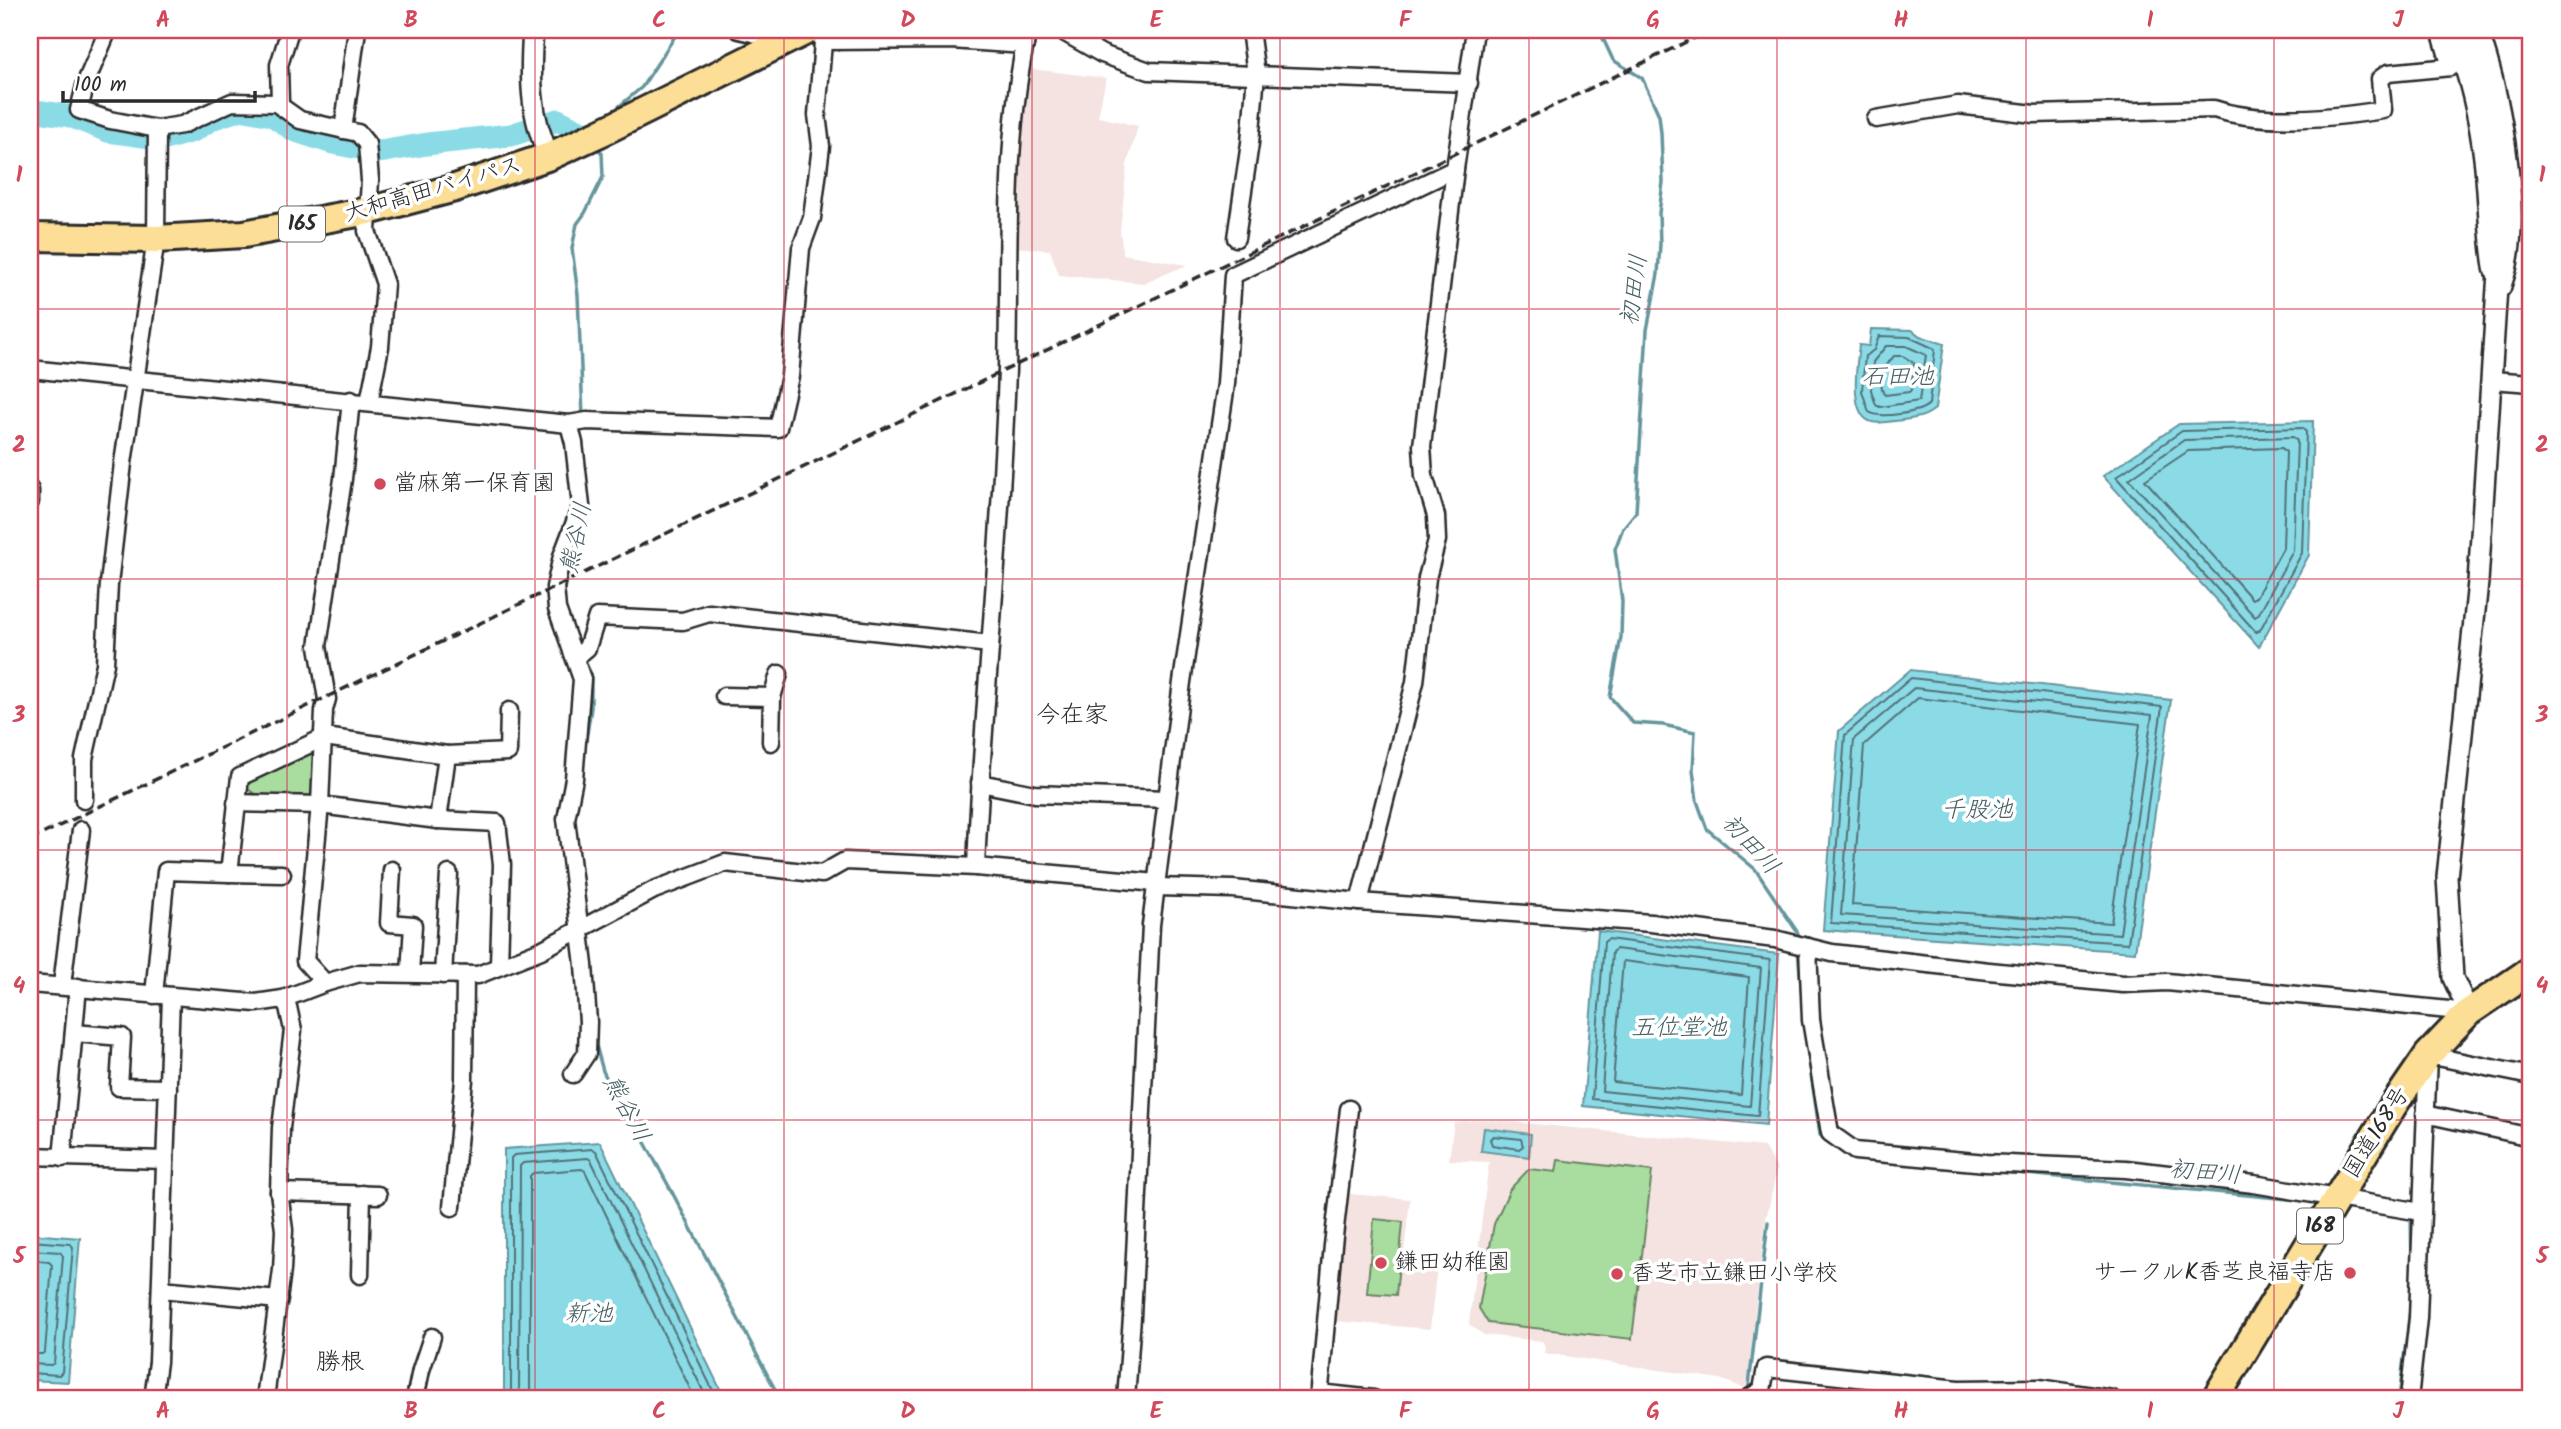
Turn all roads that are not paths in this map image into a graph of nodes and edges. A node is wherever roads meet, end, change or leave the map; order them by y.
1 (108, 30) edge
2 (290, 30) edge
3 (356, 30) edge
4 (533, 30) edge
5 (739, 30) edge
6 (1060, 30) edge
7 (1255, 30) edge
8 (1475, 30) edge
9 (2440, 30) edge
10 (2451, 30) edge
11 (2464, 30) edge
12 (2479, 30) edge
13 (810, 35) edge
14 (1026, 37) edge
15 (1255, 74) junction
16 (1469, 83) junction
17 (274, 103) junction
18 (1876, 119) dead end
19 (343, 130) junction
20 (157, 136) junction
21 (552, 148) junction
22 (1455, 169) junction
23 (368, 211) junction
24 (30, 237) edge
25 (1236, 237) dead end
26 (156, 239) junction
27 (2498, 300) junction
28 (30, 369) edge
29 (135, 380) junction
30 (2492, 380) junction
31 (2531, 383) edge
32 (351, 400) junction
33 (369, 402) junction
34 (569, 424) junction
35 (30, 491) edge
36 (30, 502) edge
37 (990, 644) junction
38 (581, 652) junction
39 (779, 674) dead end
40 (724, 696) dead end
41 (772, 698) junction
42 (509, 711) dead end
43 (325, 737) junction
44 (771, 742) dead end
45 (447, 755) junction
46 (980, 783) junction
47 (1166, 799) junction
48 (84, 800) dead end
49 (236, 803) junction
50 (320, 805) junction
51 (438, 820) junction
52 (81, 830) dead end
53 (976, 867) junction
54 (392, 870) dead end
55 (229, 873) junction
56 (282, 874) dead end
57 (449, 874) dead end
58 (1157, 885) junction
59 (1359, 902) junction
60 (579, 932) junction
61 (1802, 945) junction
62 (499, 965) junction
63 (2531, 970) edge
64 (410, 973) junction
65 (443, 975) junction
66 (465, 975) junction
67 (325, 983) junction
68 (30, 984) edge
69 (70, 986) junction
70 (154, 995) junction
71 (171, 997) junction
72 (283, 999) junction
73 (2469, 1012) junction
74 (74, 1033) junction
75 (2428, 1055) junction
76 (573, 1074) dead end
77 (2531, 1076) edge
78 (168, 1088) junction
79 (1349, 1109) dead end
80 (2425, 1114) junction
81 (2531, 1137) edge
82 (30, 1156) edge
83 (62, 1158) junction
84 (165, 1160) junction
85 (279, 1192) junction
86 (2336, 1199) junction
87 (452, 1207) dead end
88 (2421, 1212) junction
89 (360, 1275) dead end
90 (160, 1289) junction
91 (279, 1300) junction
92 (432, 1337) dead end
93 (1319, 1396) edge
94 (153, 1399) edge
95 (265, 1399) edge
96 (415, 1399) edge
97 (1125, 1399) edge
98 (1374, 1399) edge
99 (1747, 1399) edge
100 (2112, 1399) edge
101 (2215, 1399) edge
102 (2409, 1399) edge

1 - 20 street
2 - 17 street
3 - 19 street
4 - 21 street
5 - 13 street
6 - 15 street
7 - 15 street
8 - 16 street
9 - 18 street
10 - 27 street
11 - 27 street
12 - 27 street
13 - 14 street
13 - 21 highway, 大和高田バイパス / 165
13 - 34 street
14 - 37 street
15 - 16 street
15 - 25 street
16 - 22 street
17 - 19 street
17 - 20 street
19 - 23 street
20 - 26 street
21 - 23 highway, 大和高田バイパス / 165
22 - 47 street
22 - 59 street
23 - 26 highway, 大和高田バイパス / 165
23 - 33 street
24 - 26 highway, 大和高田バイパス / 165
26 - 29 street
27 - 30 street
28 - 29 street
29 - 32 street
29 - 48 street
30 - 31 street
30 - 73 street
32 - 33 street
32 - 43 street
33 - 34 street
34 - 38 street
35 - 36 street
37 - 38 street
37 - 46 street
38 - 60 street
39 - 41 street
40 - 41 street
41 - 44 street
42 - 45 street
43 - 45 street
43 - 49 street
43 - 50 street
45 - 51 street
46 - 47 street
46 - 53 street
47 - 58 street
49 - 50 street
49 - 55 street
50 - 51 street
50 - 67 street
51 - 62 street
52 - 69 street
53 - 58 street
53 - 60 street
54 - 64 street
55 - 56 street
55 - 70 street
57 - 65 street
58 - 59 street
58 - 97 street
59 - 61 street
60 - 62 street
60 - 76 street
61 - 73 street
61 - 86 street
62 - 66 street
63 - 73 highway, 国道168号 / 168
64 - 65 street
64 - 67 street
65 - 66 street
66 - 87 street
67 - 72 street
68 - 69 street
69 - 70 street
69 - 74 street
70 - 71 street
71 - 72 street
71 - 78 street
72 - 85 street
73 - 75 highway, 国道168号 / 168
74 - 78 street
74 - 83 street
75 - 77 street
75 - 80 street
75 - 86 highway, 国道168号 / 168
78 - 84 street
79 - 93 street
80 - 81 street
80 - 88 street
82 - 83 street
83 - 84 street
84 - 90 street
85 - 89 street
85 - 91 street
86 - 88 street
86 - 101 highway, 国道168号 / 168
88 - 102 street
90 - 91 street
90 - 94 street
91 - 95 street
92 - 96 street
93 - 98 street
99 - 100 street

